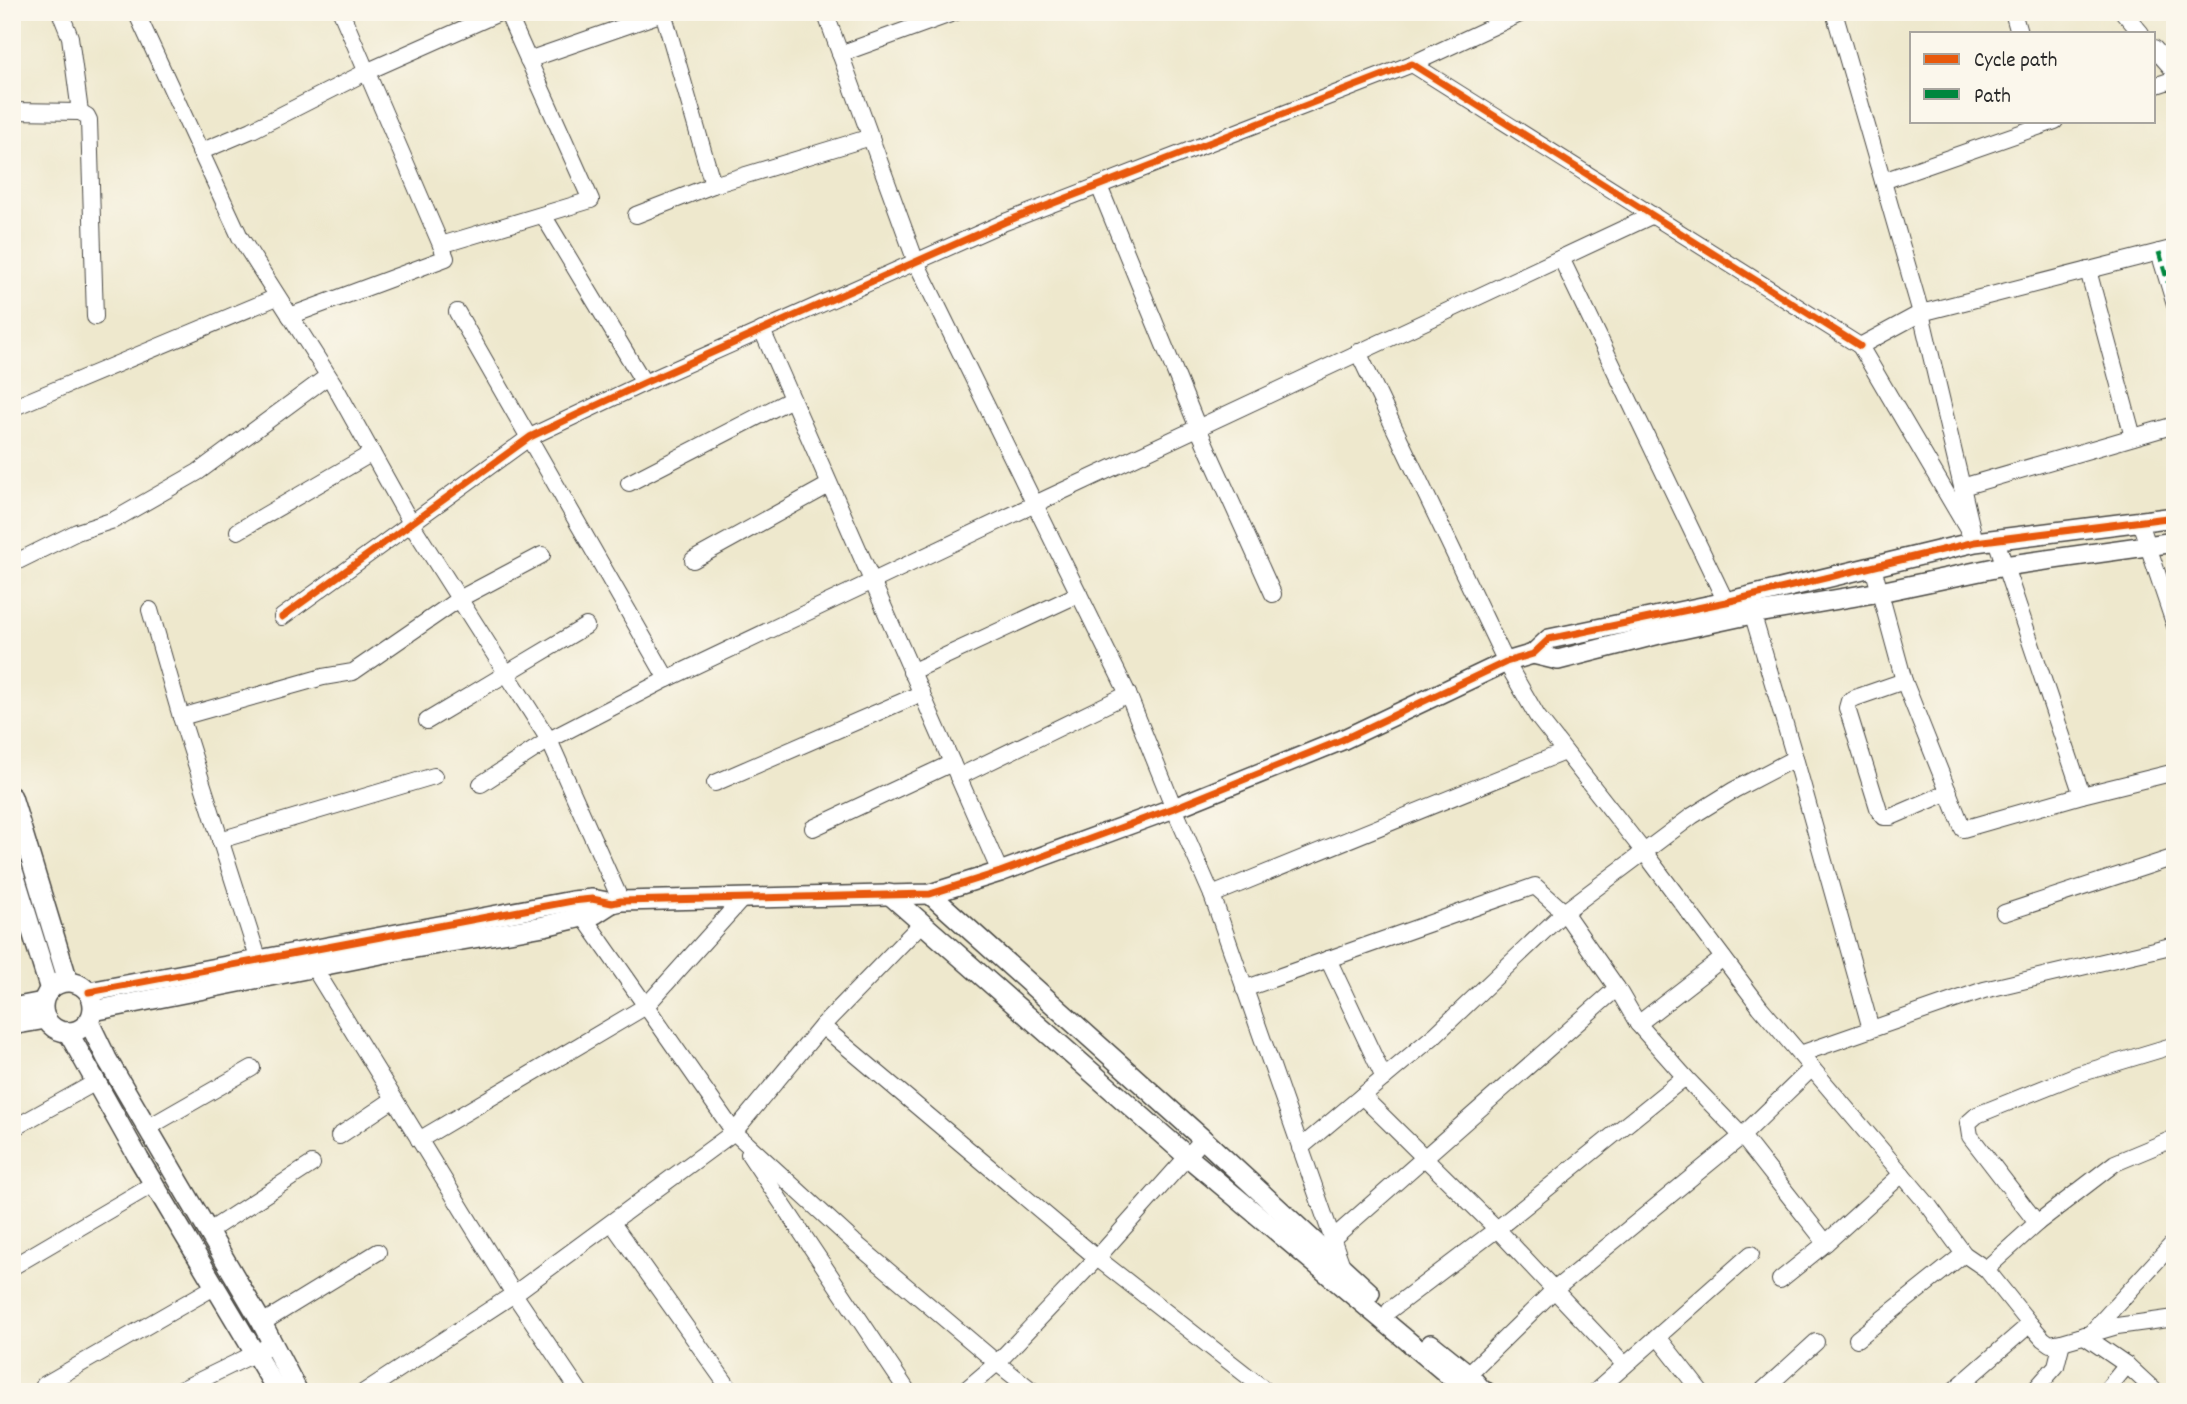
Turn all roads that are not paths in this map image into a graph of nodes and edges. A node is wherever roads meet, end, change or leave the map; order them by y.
1 (60, 12) edge
2 (136, 12) edge
3 (341, 12) edge
4 (504, 12) edge
5 (663, 12) edge
6 (825, 12) edge
7 (956, 12) edge
8 (1524, 12) edge
9 (1834, 12) edge
10 (2013, 12) edge
11 (2127, 13) edge
12 (2020, 32) edge
13 (2140, 32) edge
14 (2156, 50) edge
15 (840, 54) junction
16 (528, 60) junction
17 (1412, 64) junction
18 (366, 72) junction
19 (2175, 72) edge
20 (2175, 79) edge
21 (2156, 85) edge
22 (12, 111) edge
23 (80, 112) junction
24 (2049, 122) edge
25 (871, 137) junction
26 (200, 152) junction
27 (1883, 181) junction
28 (713, 185) junction
29 (1099, 186) junction
30 (542, 215) junction
31 (636, 215) dead end
32 (1653, 215) junction
33 (441, 245) junction
34 (2167, 250) edge
35 (1561, 258) junction
36 (916, 262) junction
37 (2088, 270) junction
38 (277, 296) junction
39 (2175, 305) edge
40 (457, 312) dead end
41 (1921, 313) junction
42 (290, 316) junction
43 (94, 317) dead end
44 (762, 330) junction
45 (1860, 345) junction
46 (1358, 352) junction
47 (328, 376) junction
48 (644, 383) junction
49 (792, 399) junction
50 (12, 408) edge
51 (2175, 425) edge
52 (1198, 428) junction
53 (530, 437) junction
54 (2133, 437) junction
55 (372, 453) junction
56 (629, 483) dead end
57 (829, 485) junction
58 (1962, 487) junction
59 (1035, 504) junction
60 (2175, 517) edge
61 (2140, 522) junction
62 (411, 523) junction
63 (239, 531) dead end
64 (1996, 540) junction
65 (1975, 542) junction
66 (2175, 542) edge
67 (2148, 545) junction
68 (542, 555) dead end
69 (693, 560) dead end
70 (12, 564) edge
71 (2004, 566) junction
72 (1873, 567) junction
73 (872, 582) junction
74 (1880, 592) junction
75 (1079, 594) junction
76 (1273, 594) dead end
77 (459, 599) junction
78 (1726, 601) junction
79 (1750, 606) junction
80 (150, 610) dead end
81 (282, 617) dead end
82 (586, 626) dead end
83 (2175, 626) edge
84 (1533, 654) junction
85 (1506, 663) junction
86 (911, 671) junction
87 (506, 673) junction
88 (667, 679) junction
89 (1904, 681) junction
90 (922, 693) junction
91 (1128, 694) junction
92 (181, 717) junction
93 (427, 722) dead end
94 (549, 740) junction
95 (1564, 752) junction
96 (1795, 758) junction
97 (955, 770) junction
98 (2175, 772) edge
99 (434, 776) dead end
100 (715, 783) dead end
101 (481, 784) dead end
102 (1949, 792) junction
103 (2082, 795) junction
104 (12, 797) edge
105 (1174, 808) junction
106 (813, 828) dead end
107 (220, 840) junction
108 (1644, 852) junction
109 (2175, 857) edge
110 (12, 867) edge
111 (1000, 872) junction
112 (889, 894) junction
113 (930, 894) junction
114 (1212, 895) junction
115 (743, 898) junction
116 (616, 902) junction
117 (578, 909) junction
118 (1564, 912) junction
119 (2004, 913) dead end
120 (922, 923) junction
121 (2175, 945) edge
122 (1723, 958) junction
123 (1328, 959) junction
124 (259, 961) junction
125 (314, 968) junction
126 (68, 981) junction
127 (1617, 988) junction
128 (1244, 989) junction
129 (89, 992) junction
130 (46, 1004) junction
131 (646, 1006) junction
132 (12, 1008) edge
133 (91, 1017) junction
134 (1638, 1024) junction
135 (12, 1025) edge
136 (822, 1026) junction
137 (1871, 1029) junction
138 (68, 1032) junction
139 (2175, 1045) edge
140 (1800, 1054) junction
141 (252, 1068) dead end
142 (1812, 1068) junction
143 (1685, 1077) junction
144 (1384, 1078) junction
145 (96, 1082) junction
146 (1362, 1097) junction
147 (394, 1099) junction
148 (149, 1127) junction
149 (12, 1129) edge
150 (734, 1132) junction
151 (339, 1136) dead end
152 (1742, 1136) junction
153 (2175, 1138) edge
154 (1203, 1139) junction
155 (419, 1140) junction
156 (1300, 1148) junction
157 (1188, 1157) junction
158 (1425, 1157) junction
159 (312, 1164) dead end
160 (1902, 1174) junction
161 (155, 1183) junction
162 (612, 1223) junction
163 (2037, 1223) junction
164 (1497, 1229) junction
165 (209, 1231) junction
166 (1332, 1239) junction
167 (2175, 1241) edge
168 (1826, 1243) junction
169 (378, 1252) dead end
170 (1751, 1254) dead end
171 (1964, 1254) junction
172 (1097, 1258) junction
173 (12, 1267) edge
174 (1342, 1268) junction
175 (1986, 1269) junction
176 (1780, 1280) dead end
177 (216, 1286) junction
178 (1553, 1291) junction
179 (514, 1294) junction
180 (1390, 1310) junction
181 (2175, 1318) edge
182 (262, 1323) junction
183 (2030, 1324) junction
184 (2086, 1334) junction
185 (1658, 1336) junction
186 (1857, 1339) dead end
187 (1815, 1342) dead end
188 (2062, 1342) junction
189 (273, 1343) junction
190 (256, 1353) junction
191 (997, 1363) junction
192 (1625, 1365) junction
193 (2127, 1365) junction
194 (1458, 1382) edge
195 (44, 1385) dead end
196 (373, 1389) edge
197 (1484, 1391) edge
198 (176, 1392) edge
199 (278, 1392) edge
200 (299, 1392) edge
201 (580, 1392) edge
202 (732, 1392) edge
203 (908, 1392) edge
204 (964, 1392) edge
205 (1034, 1392) edge
206 (1268, 1392) edge
207 (1595, 1392) edge
208 (1701, 1392) edge
209 (1760, 1392) edge
210 (1952, 1392) edge
211 (2033, 1392) edge
212 (2105, 1392) edge
213 (2156, 1392) edge

1 - 23 street
2 - 26 street
3 - 18 street
4 - 16 street
4 - 18 street
5 - 16 street
5 - 28 street
6 - 15 street
7 - 15 street
8 - 17 street
9 - 27 street
10 - 12 street
11 - 13 street
14 - 19 street
15 - 25 street
16 - 30 street
17 - 29 street
17 - 32 street
18 - 26 street
18 - 33 street
20 - 21 street
22 - 23 street
23 - 43 street
24 - 27 street
25 - 28 street
25 - 36 street
26 - 38 street
27 - 41 street
28 - 31 street
29 - 36 street
29 - 52 street
30 - 33 street
30 - 48 street
32 - 35 street
32 - 45 street
33 - 42 street
34 - 37 street
34 - 39 street
35 - 46 street
35 - 78 street
36 - 44 street
36 - 59 street
37 - 41 street
37 - 54 street
38 - 42 street
38 - 50 street
40 - 53 street
41 - 45 street
41 - 58 street
42 - 47 street
44 - 48 street
44 - 49 street
45 - 65 street
46 - 52 street
46 - 85 street
47 - 55 street
47 - 70 street
48 - 53 street
49 - 56 street
49 - 57 street
51 - 54 street
52 - 59 street
52 - 76 street
53 - 62 street
53 - 88 street
54 - 58 street
55 - 62 street
55 - 63 street
57 - 69 street
57 - 73 street
58 - 65 street
59 - 73 street
59 - 75 street
60 - 61 street
61 - 64 street
61 - 67 street
62 - 77 street
62 - 81 street
64 - 65 street
64 - 71 street
65 - 72 street
66 - 67 street
67 - 71 street
67 - 83 street
68 - 77 street
71 - 74 street
71 - 103 street
72 - 74 street
72 - 79 street
73 - 86 street
73 - 88 street
74 - 79 street
74 - 89 street
75 - 86 street
75 - 91 street
77 - 87 street
77 - 92 street
78 - 79 street
78 - 84 street
79 - 84 street
79 - 96 street
80 - 92 street
82 - 87 street
84 - 85 street
85 - 95 street
85 - 105 street
86 - 90 street
87 - 93 street
87 - 94 street
88 - 94 street
89 - 102 street
89 - 102 street
90 - 97 street
90 - 100 street
91 - 97 street
91 - 105 street
92 - 107 street
94 - 101 street
94 - 116 street
95 - 108 street
95 - 114 street
96 - 108 street
96 - 137 street
97 - 106 street
97 - 111 street
98 - 103 street
99 - 107 street
102 - 103 street
104 - 126 street
105 - 111 street
105 - 114 street
107 - 124 street
108 - 118 street
108 - 122 street
109 - 119 street
110 - 130 street
111 - 113 street
112 - 113 street
112 - 115 street
112 - 120 street
113 - 154 street
114 - 128 street
115 - 116 street
115 - 131 street
116 - 117 street
117 - 124 street
117 - 125 street
117 - 131 street
118 - 123 street
118 - 127 street
118 - 144 street
120 - 136 street
120 - 157 street
121 - 137 street
122 - 134 street
122 - 140 street
123 - 128 street
123 - 144 street
124 - 129 street
125 - 133 street
125 - 147 street
126 - 129 street
126 - 130 street
127 - 134 street
127 - 158 street
128 - 156 street
129 - 133 street
130 - 132 street
130 - 135 street
130 - 138 street
131 - 150 street
131 - 155 street
133 - 138 street
133 - 148 street
134 - 143 street
136 - 150 street
136 - 172 street
137 - 140 street
138 - 145 street
139 - 163 street
140 - 142 street
141 - 148 street
142 - 152 street
142 - 160 street
143 - 152 street
143 - 164 street
144 - 146 street
145 - 149 street
145 - 161 street
146 - 156 street
146 - 158 street
147 - 151 street
147 - 155 street
148 - 165 street
150 - 162 street
150 - 191 street
150 - 203 street
152 - 168 street
152 - 178 street
153 - 163 street
154 - 157 street
154 - 174 street
155 - 179 street
156 - 166 street
157 - 172 street
157 - 194 street
158 - 164 street
158 - 166 street
159 - 165 street
160 - 168 street
160 - 171 street
161 - 173 street
161 - 177 street
162 - 179 street
162 - 202 street
163 - 175 street
164 - 178 street
164 - 180 street
165 - 182 street
166 - 174 street
167 - 184 street
168 - 176 street
169 - 182 street
170 - 185 street
171 - 175 street
171 - 186 street
172 - 191 street
172 - 206 street
174 - 180 street
175 - 183 street
177 - 190 street
177 - 195 street
178 - 192 street
178 - 194 street
179 - 196 street
179 - 201 street
180 - 194 street
181 - 184 street
182 - 189 street
183 - 188 street
183 - 210 street
184 - 188 street
184 - 193 street
185 - 192 street
185 - 208 street
187 - 209 street
188 - 211 street
189 - 190 street
189 - 200 street
190 - 198 street
190 - 199 street
191 - 204 street
191 - 205 street
192 - 207 street
193 - 212 street
193 - 213 street
194 - 197 street

